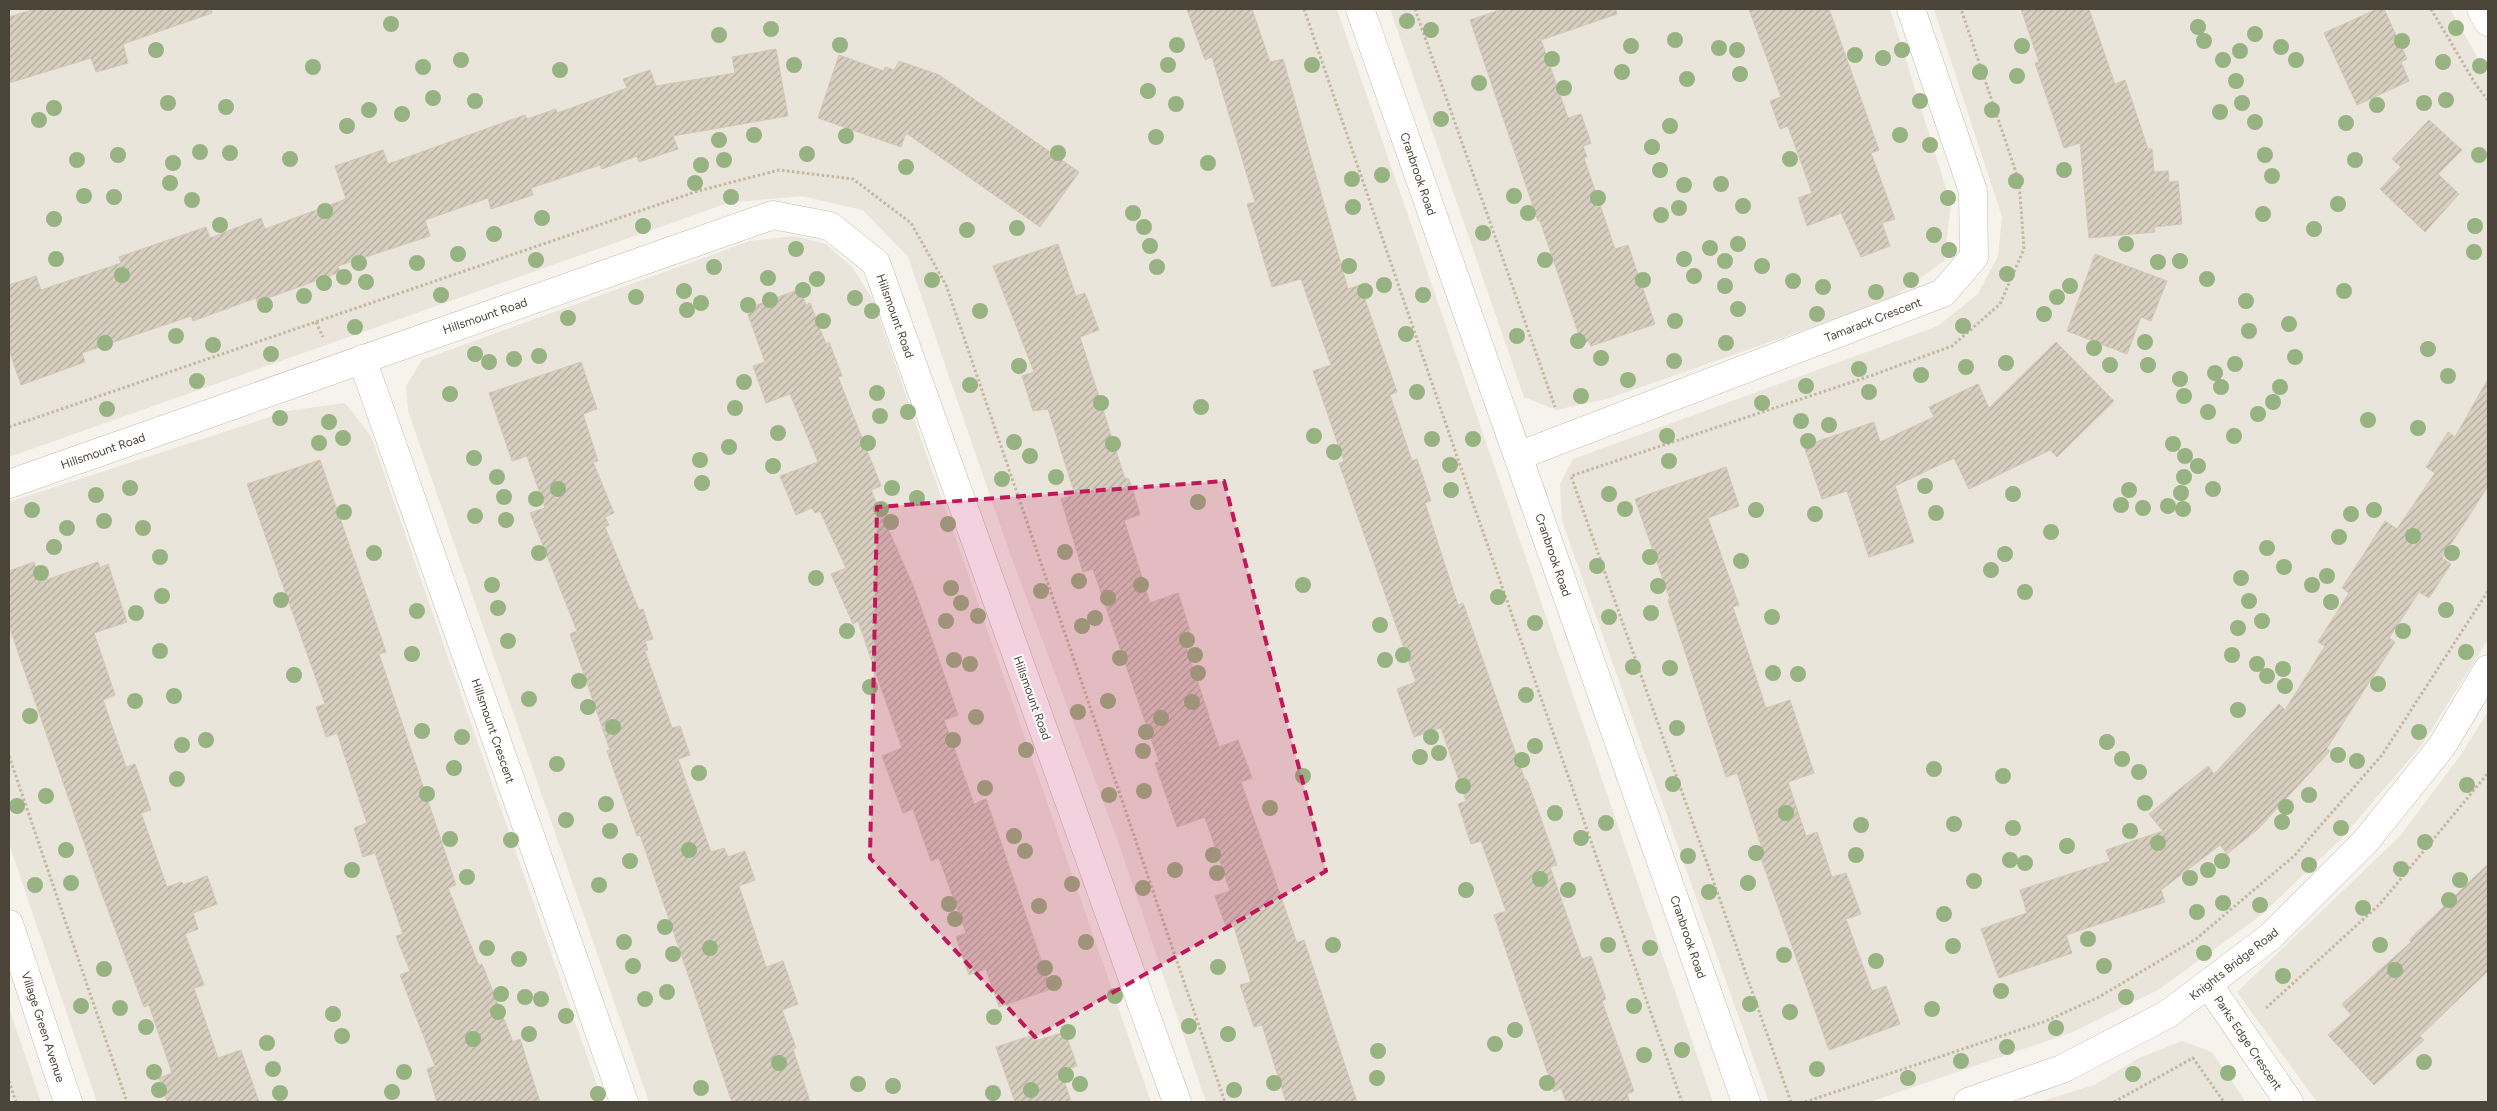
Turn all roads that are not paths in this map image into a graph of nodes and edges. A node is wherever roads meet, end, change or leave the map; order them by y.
1 (1360, 9) edge
2 (1911, 9) edge
3 (2481, 9) edge
4 (2488, 22) edge
5 (362, 359) junction
6 (1518, 456) junction
7 (9, 484) edge
8 (2488, 669) edge
9 (9, 924) edge
10 (2208, 984) junction
11 (68, 1102) edge
12 (624, 1102) edge
13 (1177, 1102) edge
14 (1746, 1102) edge
15 (1968, 1102) edge
16 (2289, 1102) edge

1 - 6 street, Cranbrook Road
2 - 6 street, Tamarack Crescent
3 - 4 street
5 - 7 street, Hillsmount Road
5 - 12 street, Hillsmount Crescent
5 - 13 street, Hillsmount Road
6 - 14 street, Cranbrook Road
8 - 10 street, Knights Bridge Road
9 - 11 street, Village Green Avenue
10 - 15 street, Knights Bridge Road
10 - 16 street, Parks Edge Crescent

